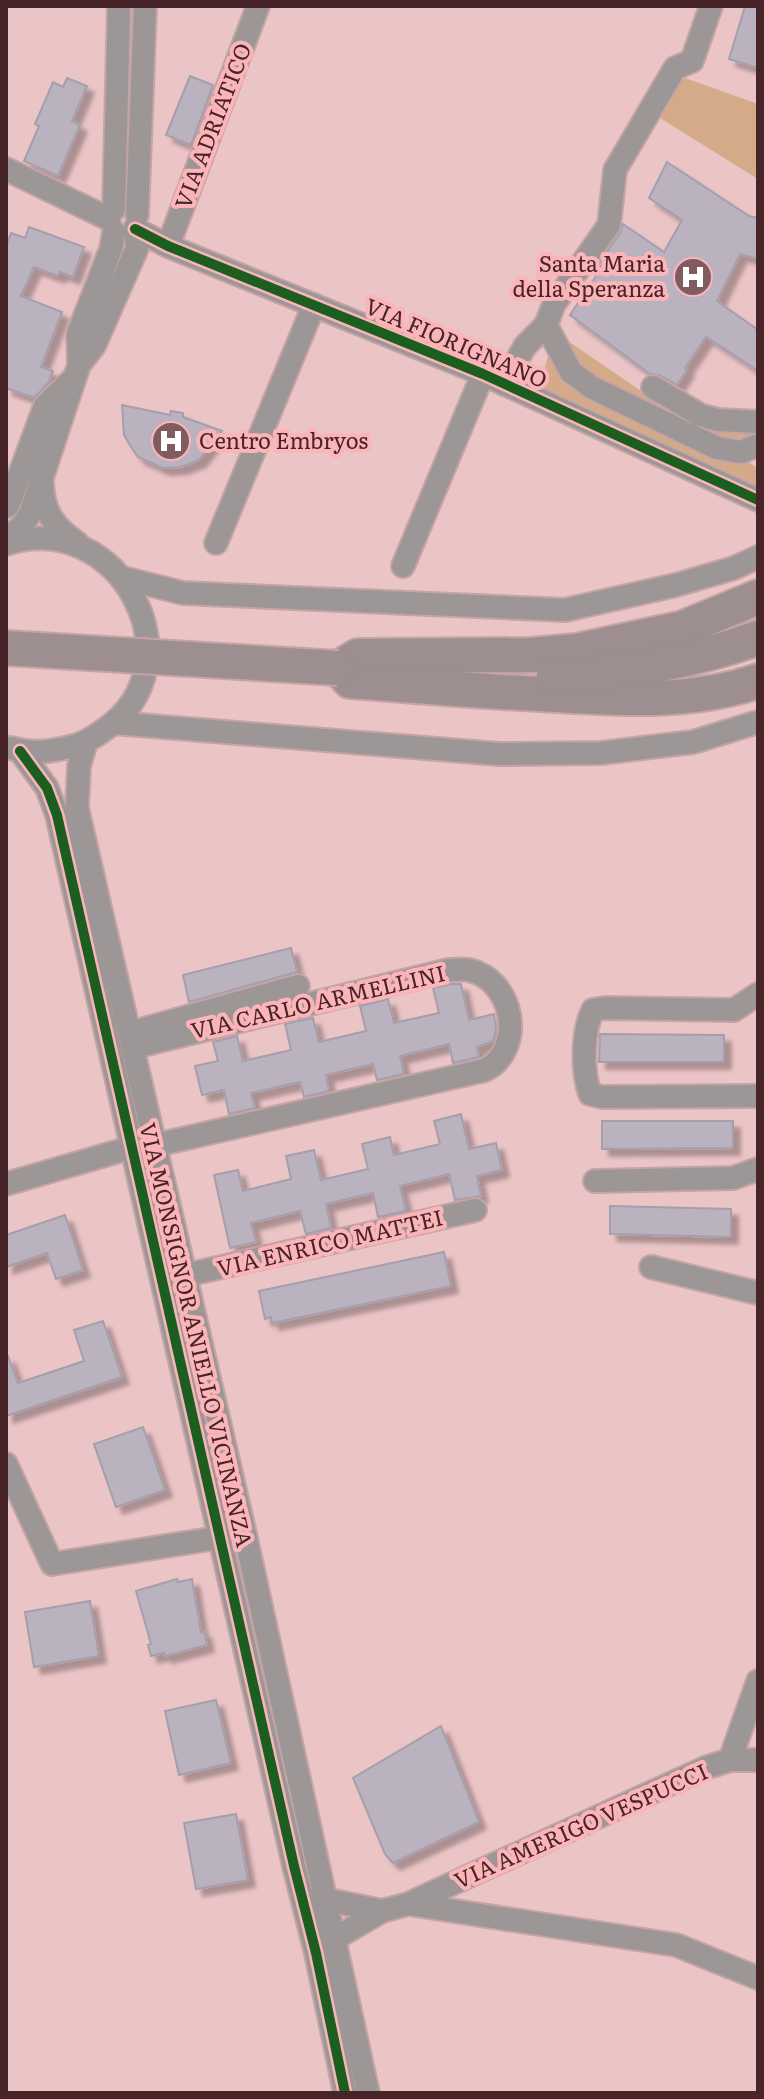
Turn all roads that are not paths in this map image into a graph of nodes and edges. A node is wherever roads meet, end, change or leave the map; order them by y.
1 (119, 6) edge
2 (145, 6) edge
3 (258, 6) edge
4 (711, 6) edge
5 (6, 169) edge
6 (122, 221) junction
7 (168, 246) junction
8 (314, 305) junction
9 (546, 325) junction
10 (76, 372) junction
11 (483, 374) junction
12 (504, 384) junction
13 (653, 387) dead end
14 (758, 422) edge
15 (758, 445) edge
16 (41, 474) junction
17 (758, 500) edge
18 (8, 506) dead end
19 (6, 541) edge
20 (216, 543) dead end
21 (85, 548) junction
22 (758, 557) edge
23 (403, 566) dead end
24 (123, 578) junction
25 (758, 597) edge
26 (758, 638) edge
27 (6, 648) edge
28 (338, 668) junction
29 (758, 681) edge
30 (758, 722) edge
31 (114, 723) junction
32 (86, 742) junction
33 (13, 748) edge
34 (298, 986) dead end
35 (758, 994) edge
36 (132, 1040) junction
37 (758, 1096) edge
38 (156, 1145) junction
39 (133, 1147) junction
40 (758, 1169) edge
41 (595, 1181) dead end
42 (6, 1184) edge
43 (475, 1210) dead end
44 (651, 1267) dead end
45 (186, 1275) junction
46 (758, 1293) edge
47 (6, 1464) edge
48 (245, 1534) junction
49 (222, 1538) junction
50 (758, 1681) edge
51 (730, 1760) junction
52 (758, 1760) edge
53 (314, 1901) junction
54 (408, 1904) junction
55 (382, 1911) junction
56 (323, 1938) junction
57 (758, 1978) edge
58 (345, 2093) edge
59 (368, 2093) edge

1 - 6 street
2 - 6 street
3 - 7 street, VIA ADRIATICO
4 - 9 street
5 - 6 street, VIA FIORIGNANO
6 - 7 street, VIA FIORIGNANO
6 - 10 street
7 - 8 street, VIA FIORIGNANO
8 - 11 street, VIA FIORIGNANO
8 - 20 street
9 - 12 street
9 - 15 street
10 - 16 street
10 - 18 street
11 - 12 street, VIA FIORIGNANO
11 - 23 street
12 - 17 street, VIA FIORIGNANO
13 - 14 street
16 - 19 street
16 - 21 street
19 - 21 street
21 - 24 street
22 - 24 street
24 - 31 street
25 - 28 highway
26 - 28 highway
27 - 28 highway, bridge
28 - 29 highway
30 - 31 street
31 - 32 street
32 - 33 street
32 - 36 street, VIA MONSIGNOR ANIELLO VICINANZA
33 - 39 street, VIA MONSIGNOR ANIELLO VICINANZA
34 - 36 street
35 - 37 street
36 - 38 street, VIA MONSIGNOR ANIELLO VICINANZA
36 - 38 street, VIA CARLO ARMELLINI
38 - 45 street, VIA MONSIGNOR ANIELLO VICINANZA
39 - 42 street
39 - 49 street, VIA MONSIGNOR ANIELLO VICINANZA
40 - 41 street
43 - 45 street, VIA ENRICO MATTEI
44 - 46 street
45 - 48 street, VIA MONSIGNOR ANIELLO VICINANZA
47 - 49 street
48 - 49 street
48 - 53 street, VIA MONSIGNOR ANIELLO VICINANZA
49 - 53 street, VIA MONSIGNOR ANIELLO VICINANZA
50 - 51 street
51 - 52 street, VIA AMERIGO VESPUCCI
51 - 54 street, VIA AMERIGO VESPUCCI
53 - 55 street
53 - 56 street, VIA MONSIGNOR ANIELLO VICINANZA
54 - 55 street
54 - 57 street
55 - 56 street
56 - 58 street
56 - 59 street

